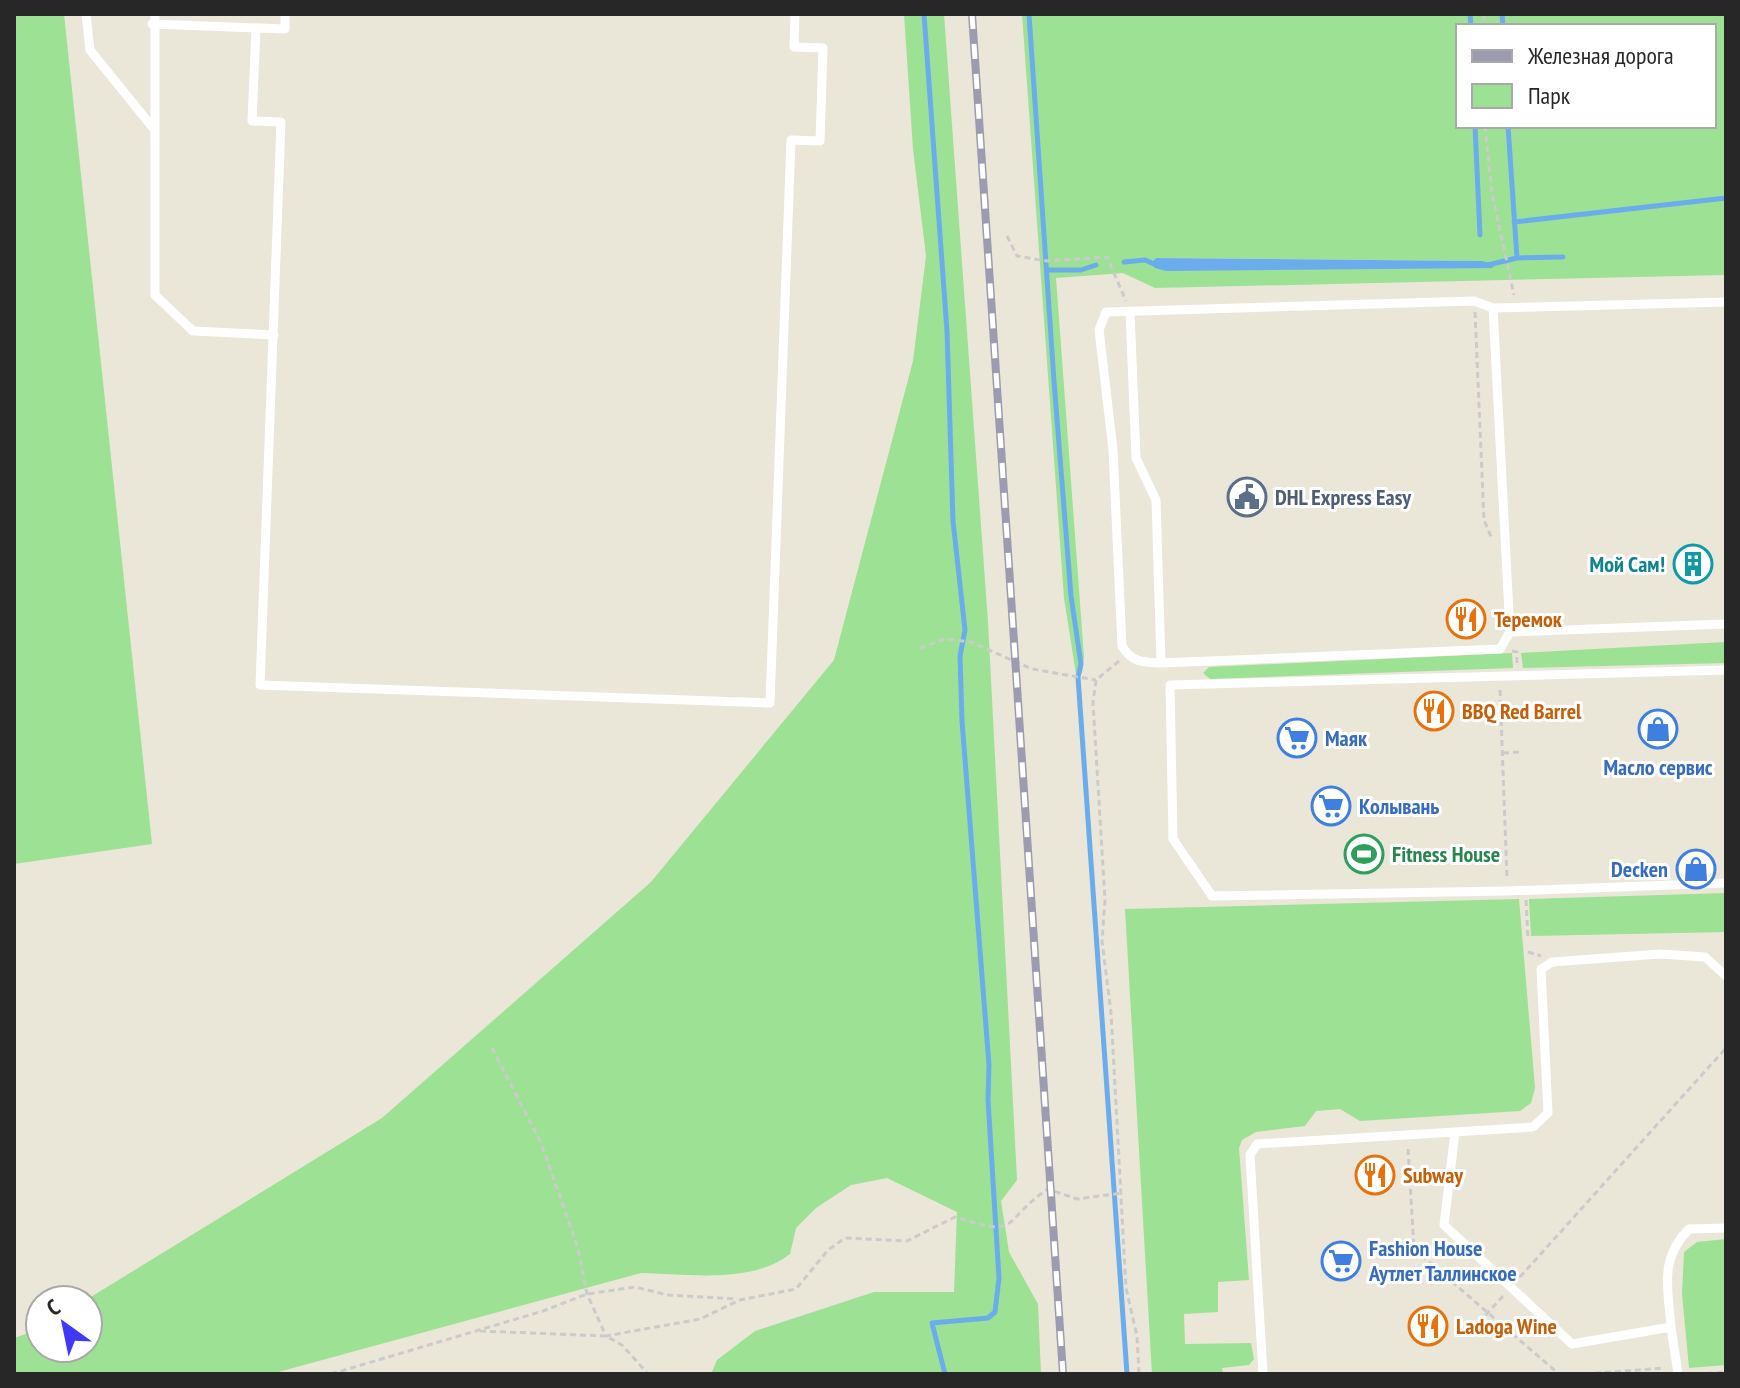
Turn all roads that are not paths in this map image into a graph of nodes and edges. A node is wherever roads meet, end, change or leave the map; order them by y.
1 (86, 14) edge
2 (285, 14) edge
3 (795, 14) edge
4 (153, 19) edge
5 (256, 28) junction
6 (153, 129) junction
7 (1726, 302) edge
8 (1493, 308) junction
9 (1130, 312) junction
10 (274, 335) junction
11 (1726, 624) edge
12 (1510, 632) junction
13 (1161, 663) junction
14 (1726, 670) edge
15 (1726, 883) edge
16 (1726, 976) edge
17 (1455, 1132) junction
18 (1726, 1228) edge
19 (1671, 1327) junction
20 (1263, 1374) edge
21 (1678, 1374) edge

1 - 6 lane
2 - 5 lane
3 - 10 lane
4 - 5 lane
4 - 6 lane
5 - 10 lane
6 - 10 lane
7 - 8 lane
8 - 9 lane
8 - 12 lane
9 - 13 lane
9 - 13 lane
11 - 12 lane
12 - 13 lane
14 - 15 lane
16 - 17 lane
17 - 19 lane
17 - 20 lane
18 - 19 lane
19 - 21 lane

